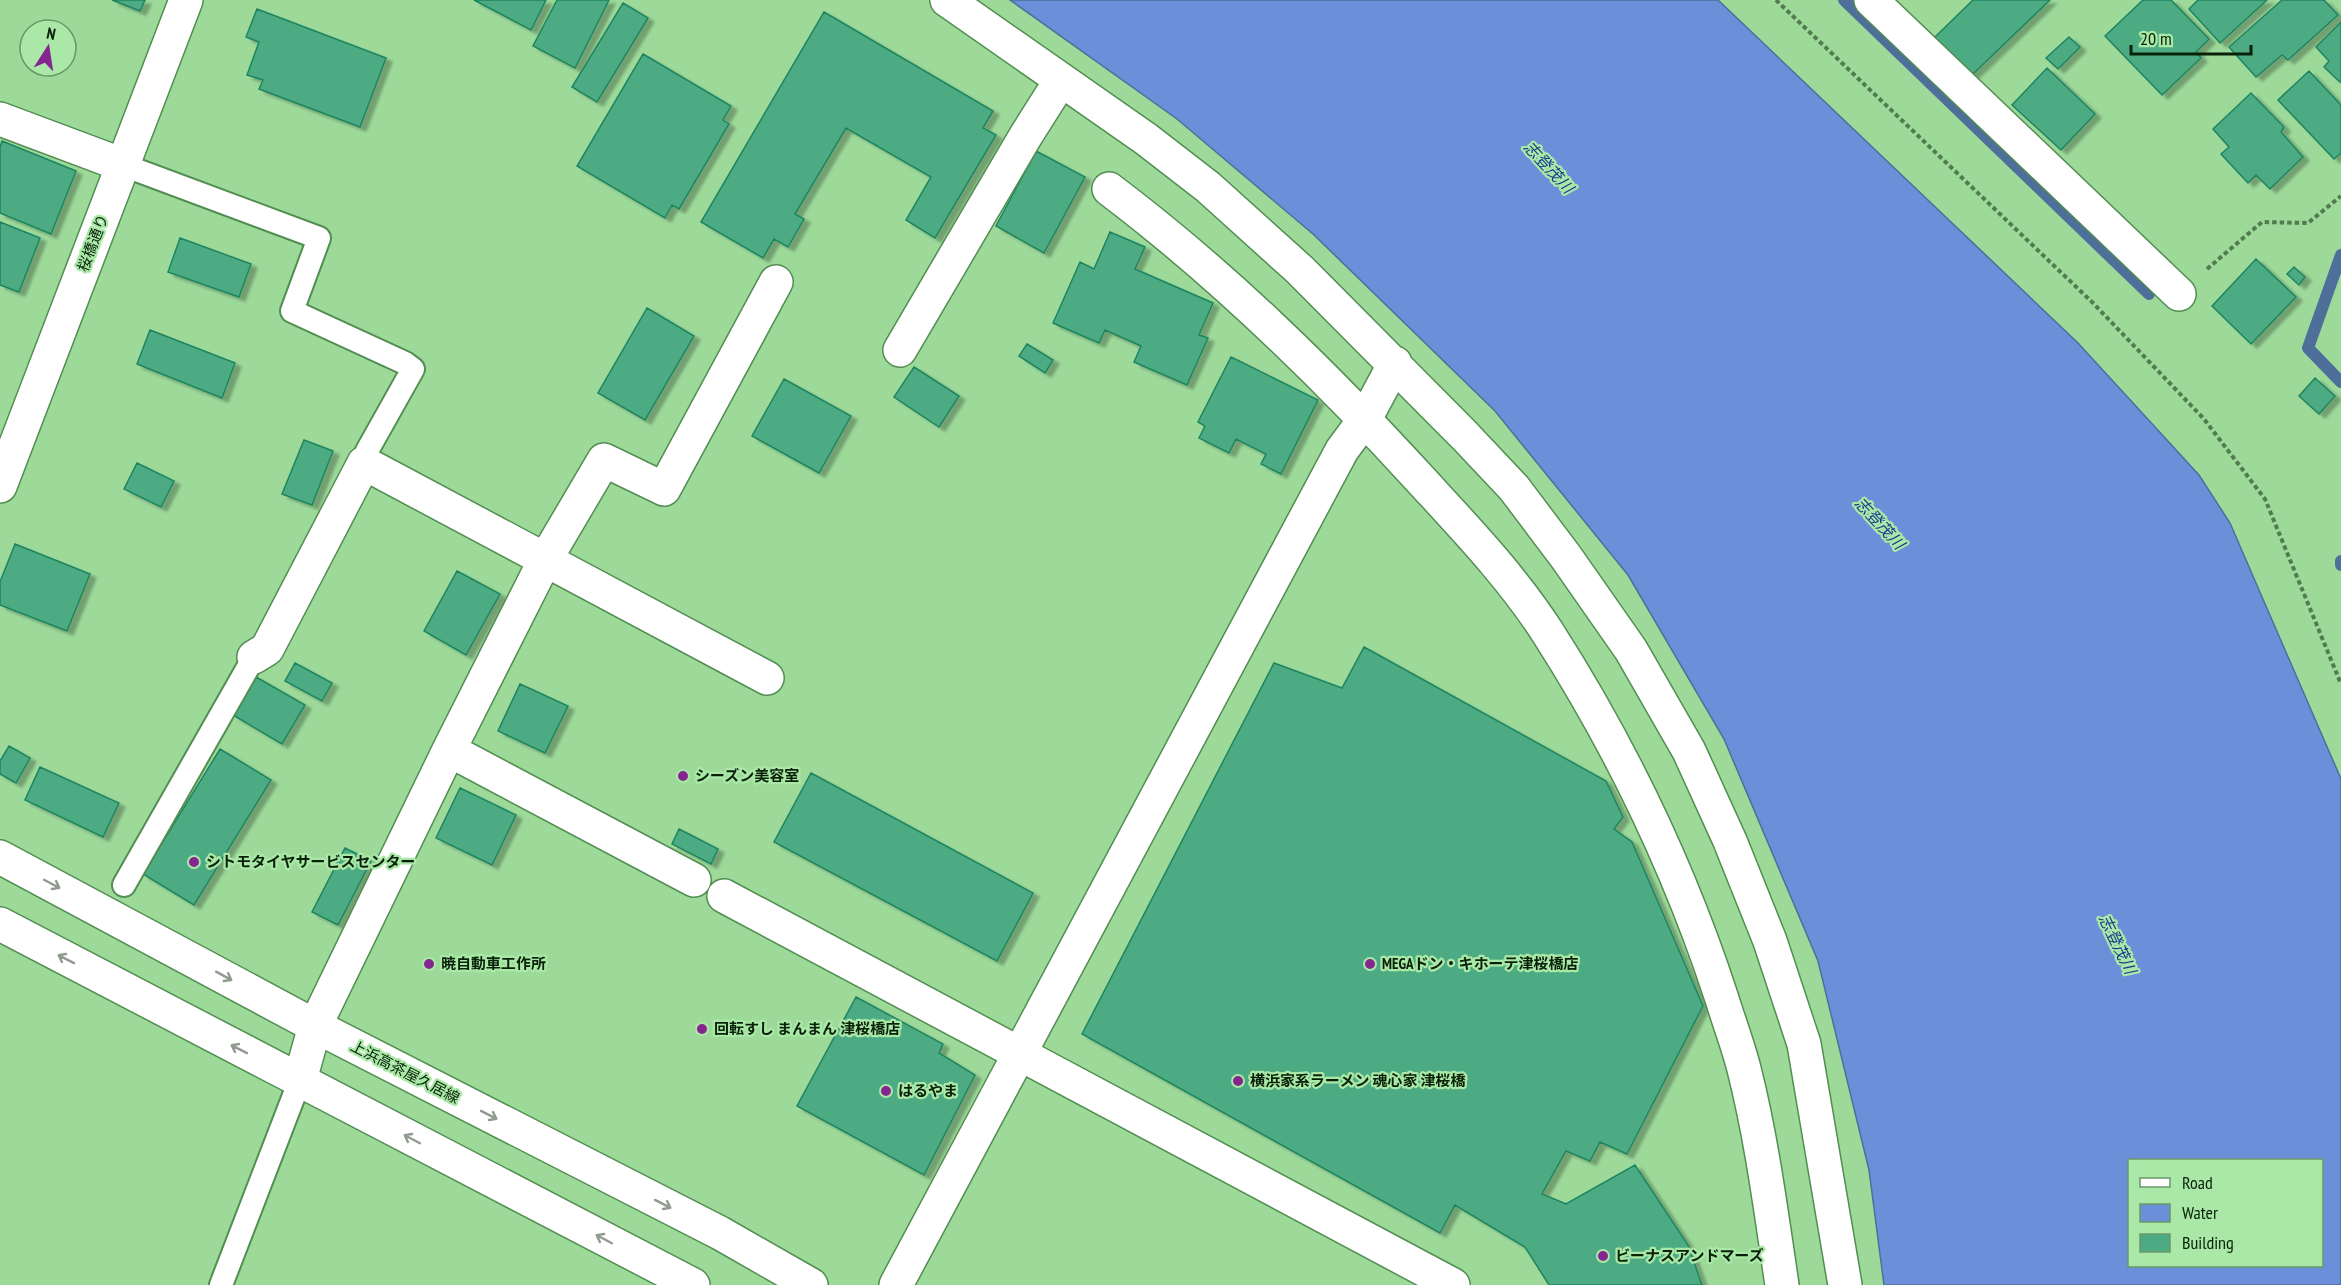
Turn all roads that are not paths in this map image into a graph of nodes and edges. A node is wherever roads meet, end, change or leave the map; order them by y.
1 (186, 0) edge
2 (947, 0) edge
3 (1871, 0) edge
4 (1061, 80) junction
5 (0, 119) edge
6 (123, 165) junction
7 (1109, 189) dead end
8 (777, 282) dead end
9 (2179, 294) road end
10 (900, 350) dead end
11 (1395, 363) junction
12 (1365, 419) junction
13 (364, 463) junction
14 (0, 486) edge
15 (545, 560) junction
16 (254, 657) joint
17 (767, 678) dead end
18 (449, 750) junction
19 (0, 857) edge
20 (694, 880) dead end
21 (124, 885) dead end
22 (724, 896) dead end
23 (0, 924) edge
24 (315, 1026) junction
25 (1020, 1054) junction
26 (300, 1080) junction
27 (221, 1285) edge
28 (693, 1285) edge
29 (811, 1285) edge
30 (896, 1285) edge
31 (1453, 1285) edge
32 (1782, 1285) edge
33 (1845, 1285) edge

1 - 6 street, 桜橋通り
2 - 4 street
3 - 9 street
4 - 10 street
4 - 11 street
5 - 6 street
6 - 13 lane
6 - 14 street, 桜橋通り
7 - 12 street
8 - 15 street
11 - 12 street
11 - 33 street
12 - 25 street
12 - 32 street
13 - 15 street
13 - 16 street
15 - 17 street
15 - 18 street
16 - 21 lane
18 - 20 street
18 - 24 street
19 -> 24 street, 上浜高茶屋久居線
22 - 25 street
26 -> 23 street
24 - 26 street
24 -> 29 street, 上浜高茶屋久居線
25 - 30 street
25 - 31 street
26 - 27 lane
28 -> 26 street

